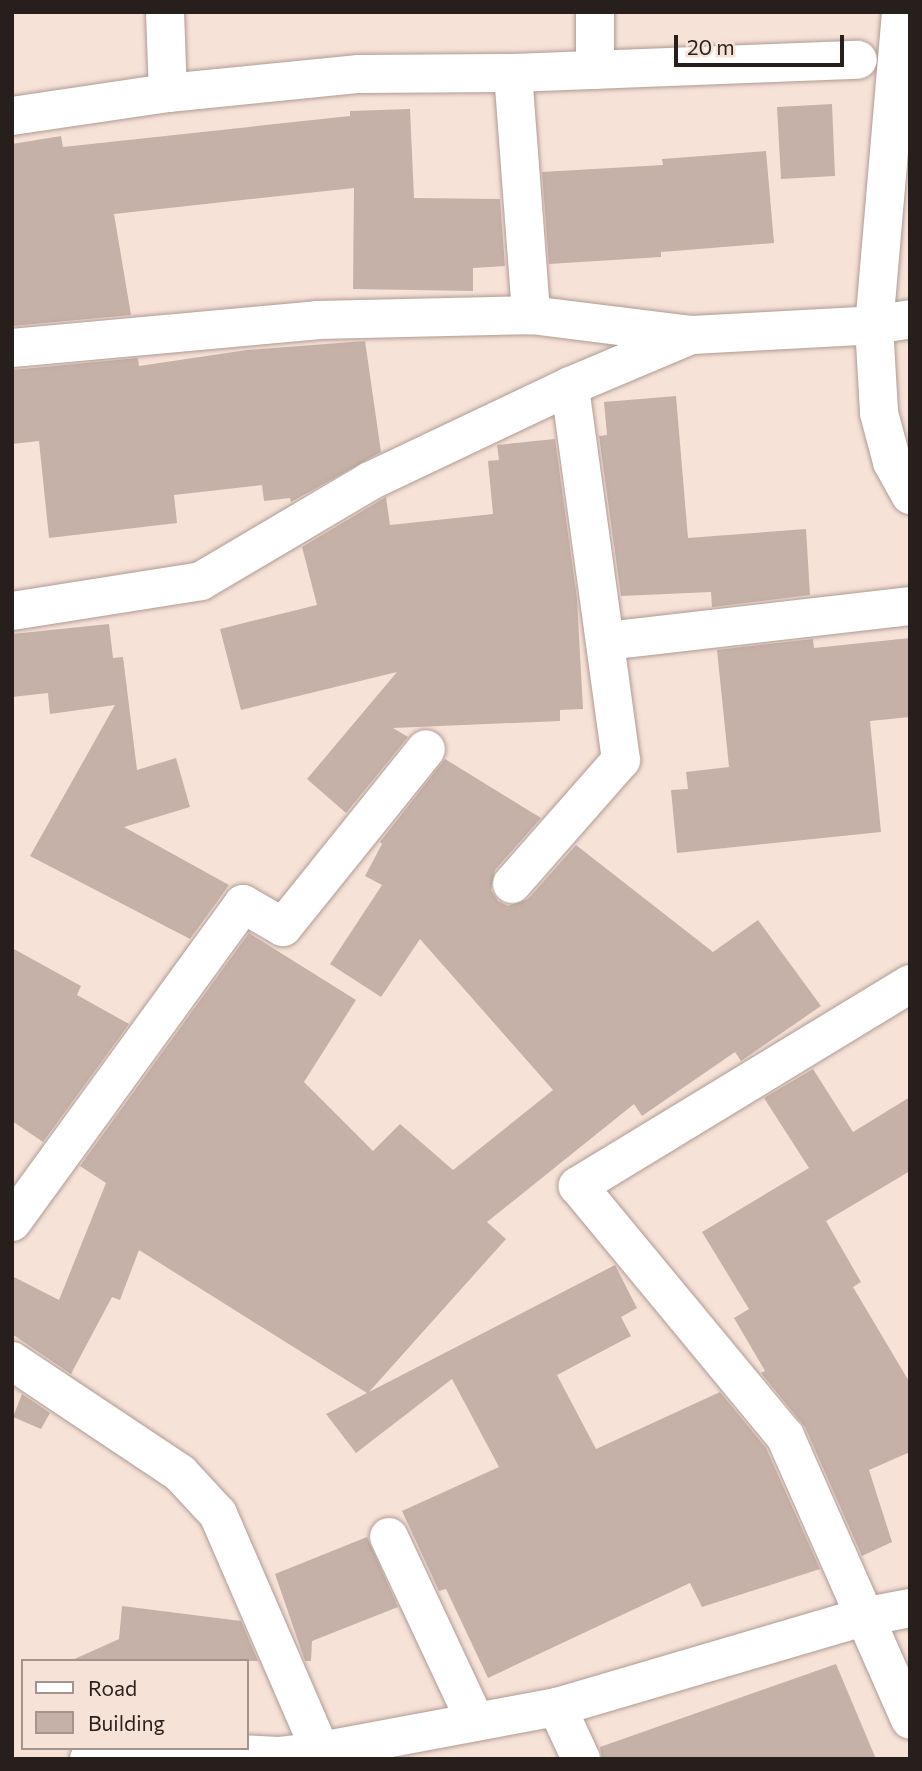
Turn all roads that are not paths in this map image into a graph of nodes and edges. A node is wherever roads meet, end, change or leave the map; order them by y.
1 (165, 12) edge
2 (595, 12) edge
3 (901, 12) edge
4 (858, 60) dead end
5 (903, 69) edge
6 (595, 70) junction
7 (513, 73) junction
8 (167, 93) junction
9 (12, 116) edge
10 (531, 315) junction
11 (892, 322) edge
12 (692, 335) junction
13 (12, 348) edge
14 (570, 386) junction
15 (910, 495) edge
16 (910, 606) edge
17 (12, 611) edge
18 (607, 640) junction
19 (426, 749) dead end
20 (513, 884) dead end
21 (910, 984) edge
22 (12, 1222) edge
23 (12, 1362) edge
24 (389, 1537) dead end
25 (910, 1608) edge
26 (863, 1617) junction
27 (557, 1707) junction
28 (910, 1720) edge
29 (475, 1721) junction
30 (106, 1750) edge
31 (165, 1750) edge
32 (322, 1755) edge
33 (89, 1759) edge
34 (581, 1759) edge

1 - 8 street
2 - 6 street
3 - 5 street
4 - 6 street
5 - 11 street
6 - 7 street
7 - 8 street
7 - 10 street
8 - 9 street
10 - 12 street
10 - 13 street
11 - 12 street
11 - 15 street
12 - 14 street
14 - 17 street
14 - 18 street
16 - 18 street
18 - 20 street
19 - 22 street
21 - 26 street
23 - 32 street
24 - 29 street
25 - 26 street
26 - 27 street
26 - 28 street
27 - 29 street
27 - 34 street
29 - 32 street
30 - 33 street
31 - 32 street

